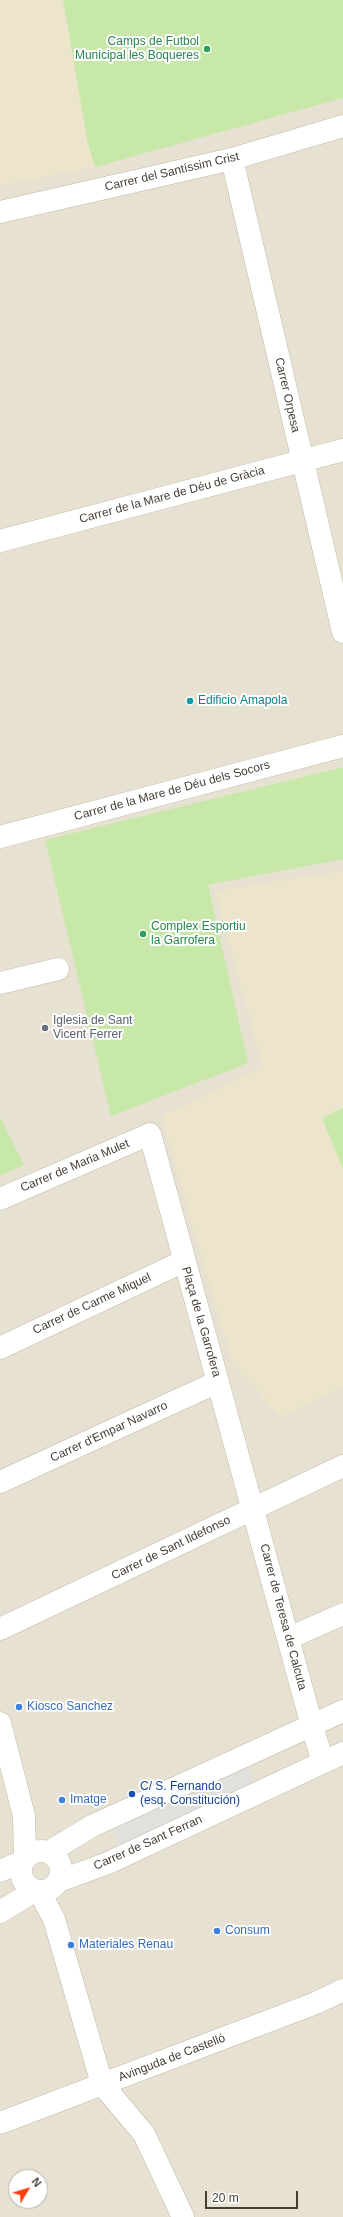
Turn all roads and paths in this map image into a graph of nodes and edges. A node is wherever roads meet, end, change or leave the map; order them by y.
1 (343, 126) edge
2 (232, 159) junction
3 (0, 212) edge
4 (343, 450) edge
5 (303, 460) junction
6 (0, 541) edge
7 (343, 632) edge
8 (343, 746) edge
9 (0, 837) edge
10 (58, 969) dead end
11 (0, 983) edge
12 (150, 1134) joint
13 (0, 1198) edge
14 (184, 1261) junction
15 (0, 1348) edge
16 (218, 1382) junction
17 (343, 1466) edge
18 (0, 1482) edge
19 (253, 1509) junction
20 (343, 1614) edge
21 (0, 1629) edge
22 (289, 1638) junction
23 (343, 1711) edge
24 (0, 1723) edge
25 (312, 1726) junction
26 (343, 1753) edge
27 (323, 1762) junction
28 (36, 1856) junction
29 (0, 1870) edge
30 (48, 1887) junction
31 (0, 1912) edge
32 (343, 1990) edge
33 (102, 2084) junction
34 (0, 2123) edge
35 (183, 2217) edge

1 - 2 street, Carrer del Santíssim Crist
2 - 3 street, Carrer del Santíssim Crist
2 - 5 street, Carrer Orpesa
4 - 5 street, Carrer de la Mare de Déu de Gràcia
5 - 6 street, Carrer de la Mare de Déu de Gràcia
5 - 7 street, Carrer Orpesa
8 - 9 street, Carrer de la Mare de Déu dels Socors
10 - 11 street
12 - 13 street, Carrer de Maria Mulet
12 - 14 street, Plaça de la Garrofera
14 - 15 street, Carrer de Carme Miquel
14 - 16 street, Plaça de la Garrofera
16 - 18 street, Carrer d'Empar Navarro
16 - 19 street, Plaça de la Garrofera
17 - 19 street, Carrer de Sant Ildefonso
19 - 21 street, Carrer de Sant Ildefonso
19 - 22 street, Carrer de Teresa de Calcuta
20 - 22 street
22 - 25 street, Carrer de Teresa de Calcuta
23 - 25 street
24 - 28 street
25 - 27 street
25 - 28 street
26 - 27 street, Carrer de Sant Ferran
27 - 30 street, Carrer de Sant Ferran
28 - 29 street
28 - 30 street
28 - 30 street
30 - 31 street, Carrer de Sant Ferran
30 - 33 street
32 - 33 street, Avinguda de Castelló
33 - 34 street, Avinguda de Castelló
33 - 35 street

